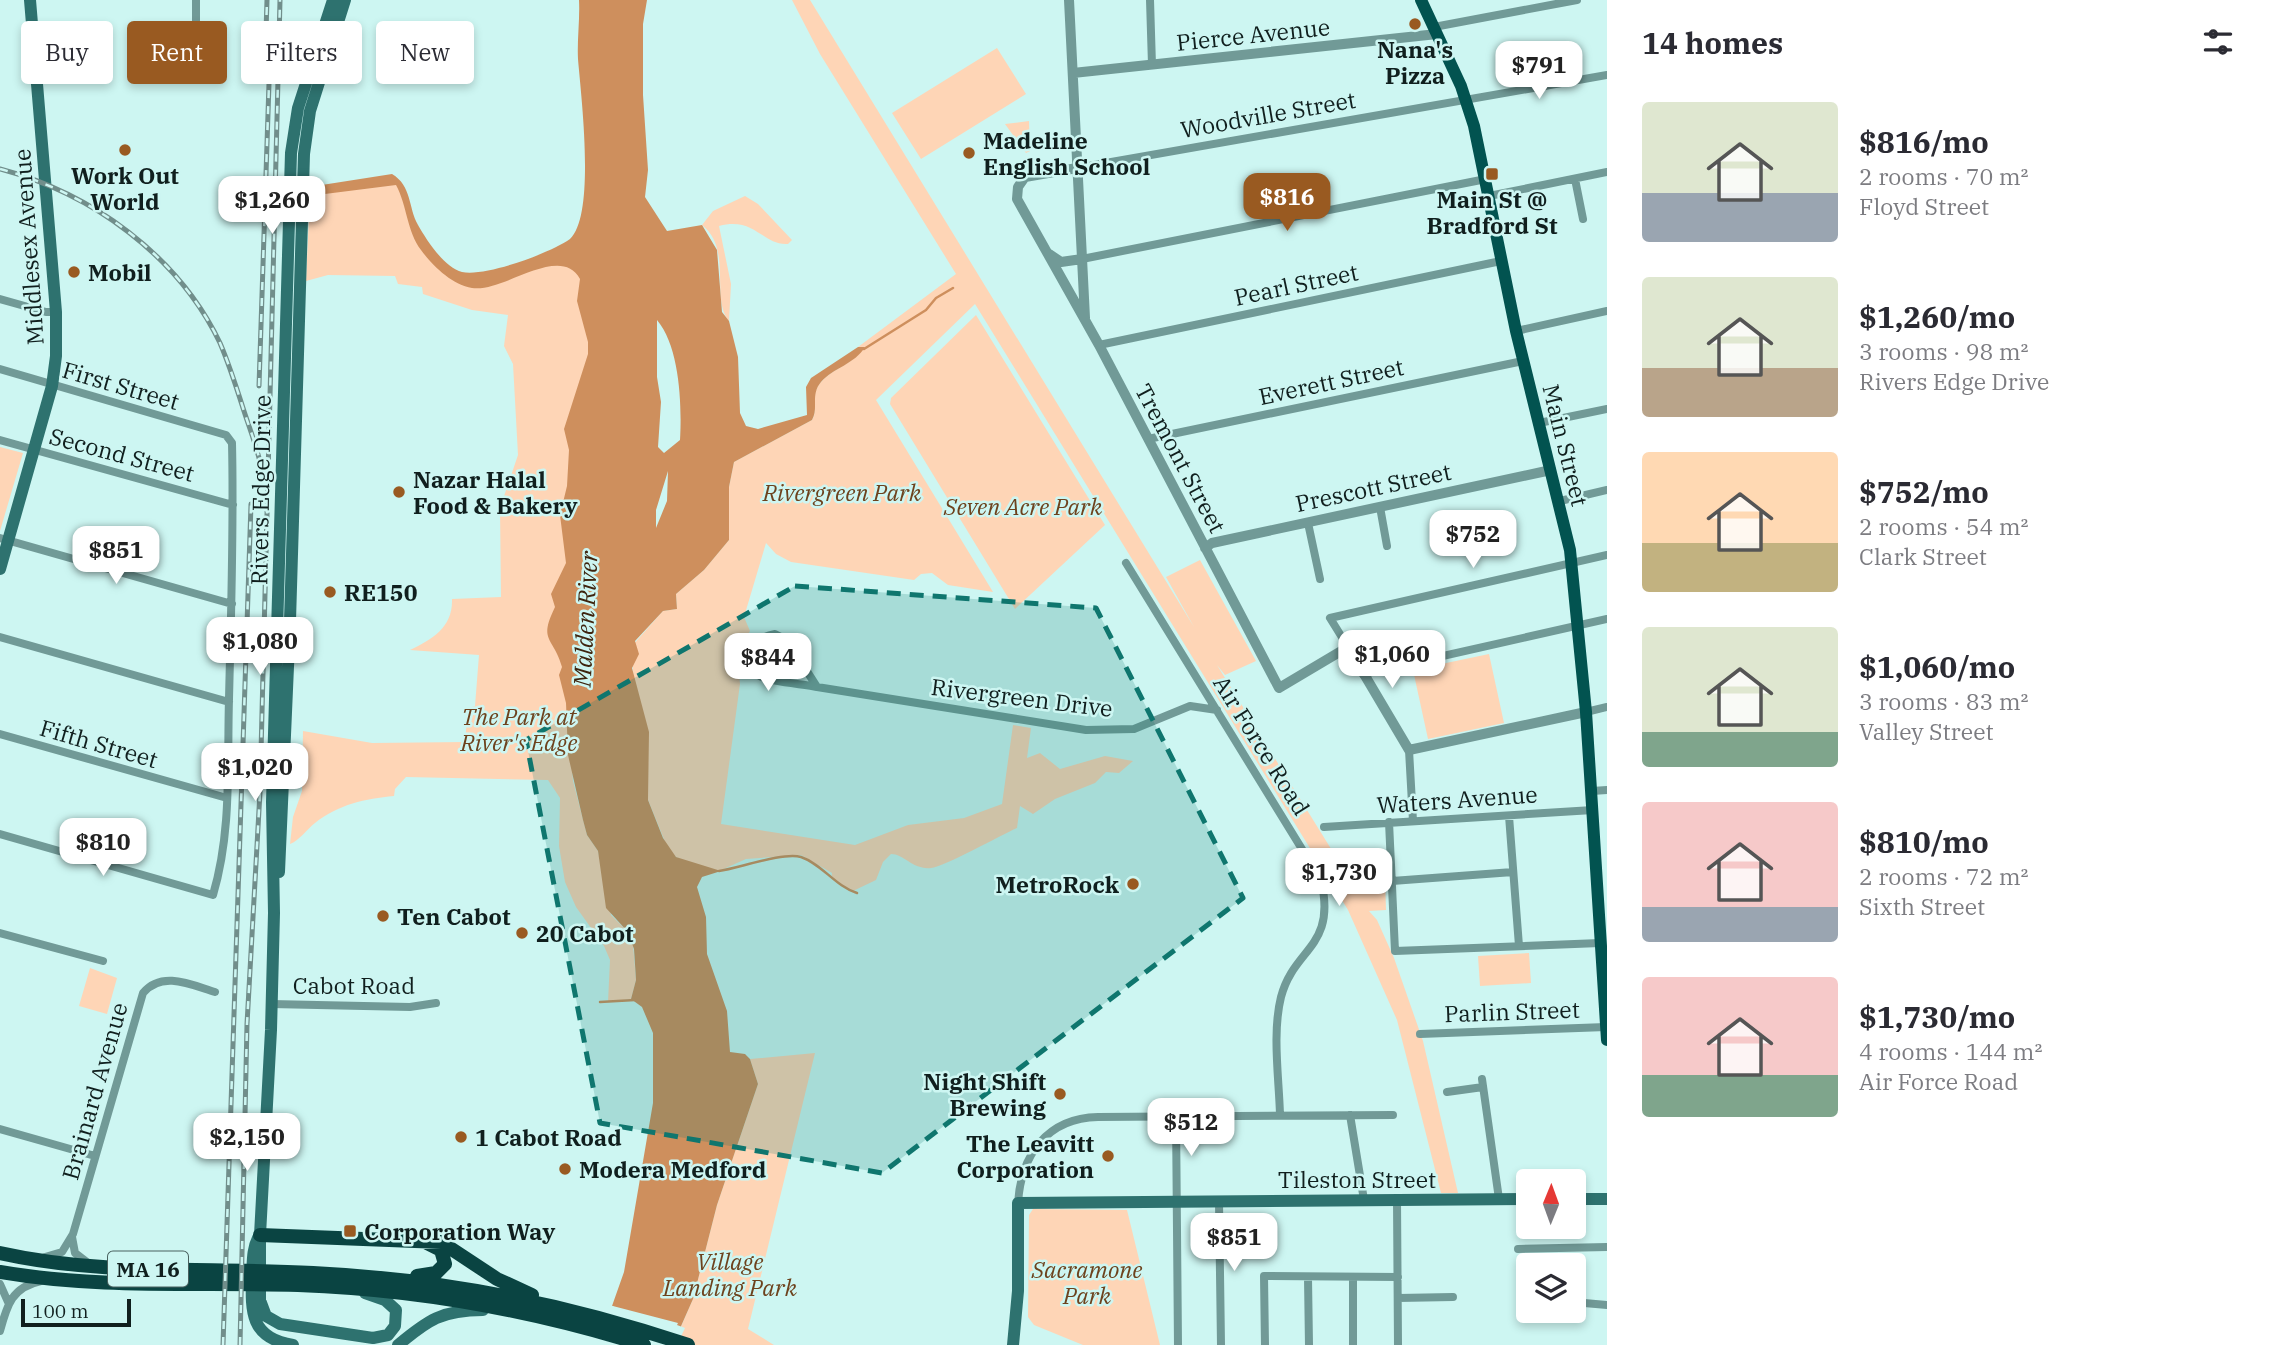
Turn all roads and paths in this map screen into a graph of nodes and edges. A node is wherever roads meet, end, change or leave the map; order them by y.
1 (30, 0) edge
2 (196, 0) edge
3 (333, 0) edge
4 (345, 0) edge
5 (1069, 0) edge
6 (1150, 0) edge
7 (1422, 0) edge
8 (1577, 0) edge
9 (196, 21) edge
10 (1435, 30) junction
11 (1152, 65) junction
12 (1073, 73) junction
13 (1607, 75) edge
14 (1465, 98) junction
15 (1077, 168) junction
16 (1607, 172) edge
17 (1486, 179) junction
18 (1575, 179) junction
19 (295, 196) junction
20 (1489, 196) junction
21 (1583, 219) dead end
22 (1045, 249) junction
23 (1082, 259) junction
24 (1501, 261) junction
25 (0, 299) edge
26 (1607, 311) edge
27 (56, 312) junction
28 (1087, 324) junction
29 (1516, 331) junction
30 (1099, 345) junction
31 (1523, 361) junction
32 (0, 369) edge
33 (52, 386) junction
34 (1607, 409) edge
35 (1539, 423) junction
36 (1147, 439) junction
37 (0, 440) edge
38 (33, 450) junction
39 (1551, 470) junction
40 (1607, 491) edge
41 (1560, 501) junction
42 (233, 505) junction
43 (1380, 507) junction
44 (1308, 523) junction
45 (4, 539) edge
46 (1387, 545) dead end
47 (1205, 548) junction
48 (1607, 555) edge
49 (1126, 563) dead end
50 (1573, 564) junction
51 (0, 569) edge
52 (1320, 579) dead end
53 (232, 604) junction
54 (1607, 619) edge
55 (1578, 625) junction
56 (0, 636) edge
57 (1348, 647) junction
58 (1363, 674) junction
59 (817, 687) junction
60 (229, 702) junction
61 (1607, 707) edge
62 (1217, 710) junction
63 (1586, 712) junction
64 (0, 734) edge
65 (1409, 750) junction
66 (1607, 790) edge
67 (1592, 791) junction
68 (227, 798) junction
69 (1593, 810) junction
70 (1508, 816) junction
71 (1413, 821) junction
72 (1388, 822) junction
73 (1324, 827) dead end
74 (0, 834) edge
75 (1513, 872) junction
76 (1602, 878) edge
77 (1392, 881) junction
78 (0, 933) edge
79 (1600, 943) junction
80 (1519, 946) junction
81 (103, 961) dead end
82 (1605, 979) edge
83 (215, 992) dead end
84 (436, 1003) dead end
85 (271, 1004) junction
86 (1420, 1034) dead end
87 (1607, 1036) edge
88 (1447, 1092) dead end
89 (1176, 1115) junction
90 (1280, 1115) junction
91 (1350, 1115) junction
92 (1393, 1115) dead end
93 (0, 1129) edge
94 (95, 1156) junction
95 (1499, 1199) junction
96 (1516, 1199) edge
97 (1586, 1199) edge
98 (1607, 1199) edge
99 (1364, 1200) junction
100 (1397, 1200) junction
101 (1176, 1202) junction
102 (1219, 1202) junction
103 (1018, 1203) junction
104 (259, 1241) junction
105 (419, 1242) junction
106 (70, 1245) junction
107 (1607, 1247) edge
108 (1518, 1249) dead end
109 (0, 1254) edge
110 (28, 1259) junction
111 (94, 1267) junction
112 (0, 1272) edge
113 (200, 1276) junction
114 (1353, 1277) junction
115 (1398, 1277) junction
116 (286, 1278) junction
117 (378, 1278) junction
118 (1308, 1278) junction
119 (53, 1280) junction
120 (0, 1284) edge
121 (327, 1287) junction
122 (1453, 1297) dead end
123 (1398, 1298) junction
124 (8, 1302) junction
125 (1586, 1303) edge
126 (1607, 1305) edge
127 (525, 1314) junction
128 (580, 1320) junction
129 (0, 1331) edge
130 (293, 1345) edge
131 (398, 1345) edge
132 (644, 1345) edge
133 (688, 1345) edge
134 (1013, 1345) edge
135 (1178, 1345) edge
136 (1221, 1345) edge
137 (1265, 1345) edge
138 (1309, 1345) edge
139 (1353, 1345) edge
140 (1398, 1345) edge

1 - 27 main road, Middlesex Avenue
2 - 9 street
3 - 19 main road
4 - 19 main road
5 - 12 street
6 - 11 street
7 - 10 main road, Main Street
8 - 10 street
10 - 11 street, Pierce Avenue
10 - 14 main road, Main Street
11 - 12 street, Pierce Avenue
12 - 15 street
13 - 14 street, Woodville Street
14 - 15 street, Woodville Street
14 - 17 main road, Main Street
15 - 22 street, Tremont Street
15 - 23 street
16 - 18 street
17 - 20 main road, Main Street
17 - 23 street
18 - 20 street
18 - 21 street
19 - 85 main road, Rivers Edge Drive
20 - 24 main road, Main Street
22 - 23 street
22 - 28 street, Tremont Street
23 - 28 street
24 - 29 main road, Main Street
24 - 30 street, Pearl Street
25 - 27 street
26 - 29 street
27 - 33 main road, Middlesex Avenue
28 - 30 street, Tremont Street
29 - 31 main road, Main Street
30 - 36 street, Tremont Street
31 - 35 main road, Main Street
31 - 36 street, Everett Street
32 - 33 street, First Street
33 - 38 main road, Middlesex Avenue
33 - 42 street, First Street
34 - 35 street
35 - 39 main road, Main Street
36 - 47 street, Tremont Street
37 - 38 street, Second Street
38 - 42 street, Second Street
38 - 45 main road, Middlesex Avenue
39 - 41 main road, Main Street
39 - 43 street, Prescott Street
40 - 41 street
41 - 50 main road, Main Street
42 - 53 street
43 - 44 street, Prescott Street
43 - 46 street
44 - 47 street, Prescott Street
44 - 52 street
45 - 51 main road, Middlesex Avenue
45 - 53 street
47 - 57 street, Tremont Street
48 - 50 street
49 - 62 street, Air Force Road
50 - 55 main road, Main Street
50 - 57 street
53 - 60 street
54 - 55 street
55 - 58 street
55 - 63 main road, Main Street
56 - 60 street
57 - 58 street
58 - 65 street
59 - 59 street, Rivergreen Drive
59 - 62 street, Rivergreen Drive
60 - 68 street
61 - 63 street
62 - 90 street, Air Force Road
63 - 65 street
63 - 67 main road, Main Street
64 - 68 street, Fifth Street
65 - 71 street
66 - 67 street
67 - 69 main road, Main Street
68 - 74 street
69 - 70 street, Waters Avenue
69 - 76 main road, Main Street
70 - 71 street, Waters Avenue
70 - 75 street
71 - 72 street, Waters Avenue
72 - 73 street, Waters Avenue
72 - 77 street
75 - 77 street
75 - 80 street
76 - 79 main road, Main Street
77 - 80 street
78 - 81 street
79 - 80 street
79 - 82 main road, Main Street
82 - 87 main road, Main Street
83 - 94 street, Brainard Avenue
84 - 85 street, Cabot Road
85 - 104 main road, Rivers Edge Drive
86 - 87 street, Parlin Street
88 - 95 street
89 - 90 street
89 - 101 street
89 - 103 street
90 - 91 street
91 - 92 street
91 - 99 street
93 - 94 street
94 - 106 street, Brainard Avenue
95 - 96 main road, Tileston Street
95 - 100 main road, Tileston Street
97 - 98 main road
99 - 100 main road, Tileston Street
99 - 102 main road, Tileston Street
100 - 115 street
101 - 102 main road, Tileston Street
101 - 103 main road, Tileston Street
101 - 135 street
102 - 136 street
103 - 134 main road
104 - 105 highway
104 - 121 main road, Rivers Edge Drive
104 - 130 main road, Rivers Edge Drive
105 - 117 highway
105 - 128 highway
106 - 110 street
106 - 111 street
107 - 108 street
109 - 110 highway, MA 16
110 - 111 highway, MA 16
111 - 113 highway, MA 16
112 - 119 highway, MA 16
113 - 116 highway, MA 16
113 - 119 highway, MA 16
114 - 115 street
114 - 118 street
114 - 139 street
115 - 123 street
116 - 117 highway, MA 16
116 - 121 highway, MA 16
117 - 128 highway, MA 16
118 - 137 street
118 - 138 street
119 - 124 street
120 - 124 street
121 - 127 highway, MA 16
122 - 123 street
123 - 140 street
124 - 129 street
125 - 126 street
127 - 128 highway, MA 16
127 - 131 main road
128 - 132 highway, MA 16
128 - 133 highway, MA 16

